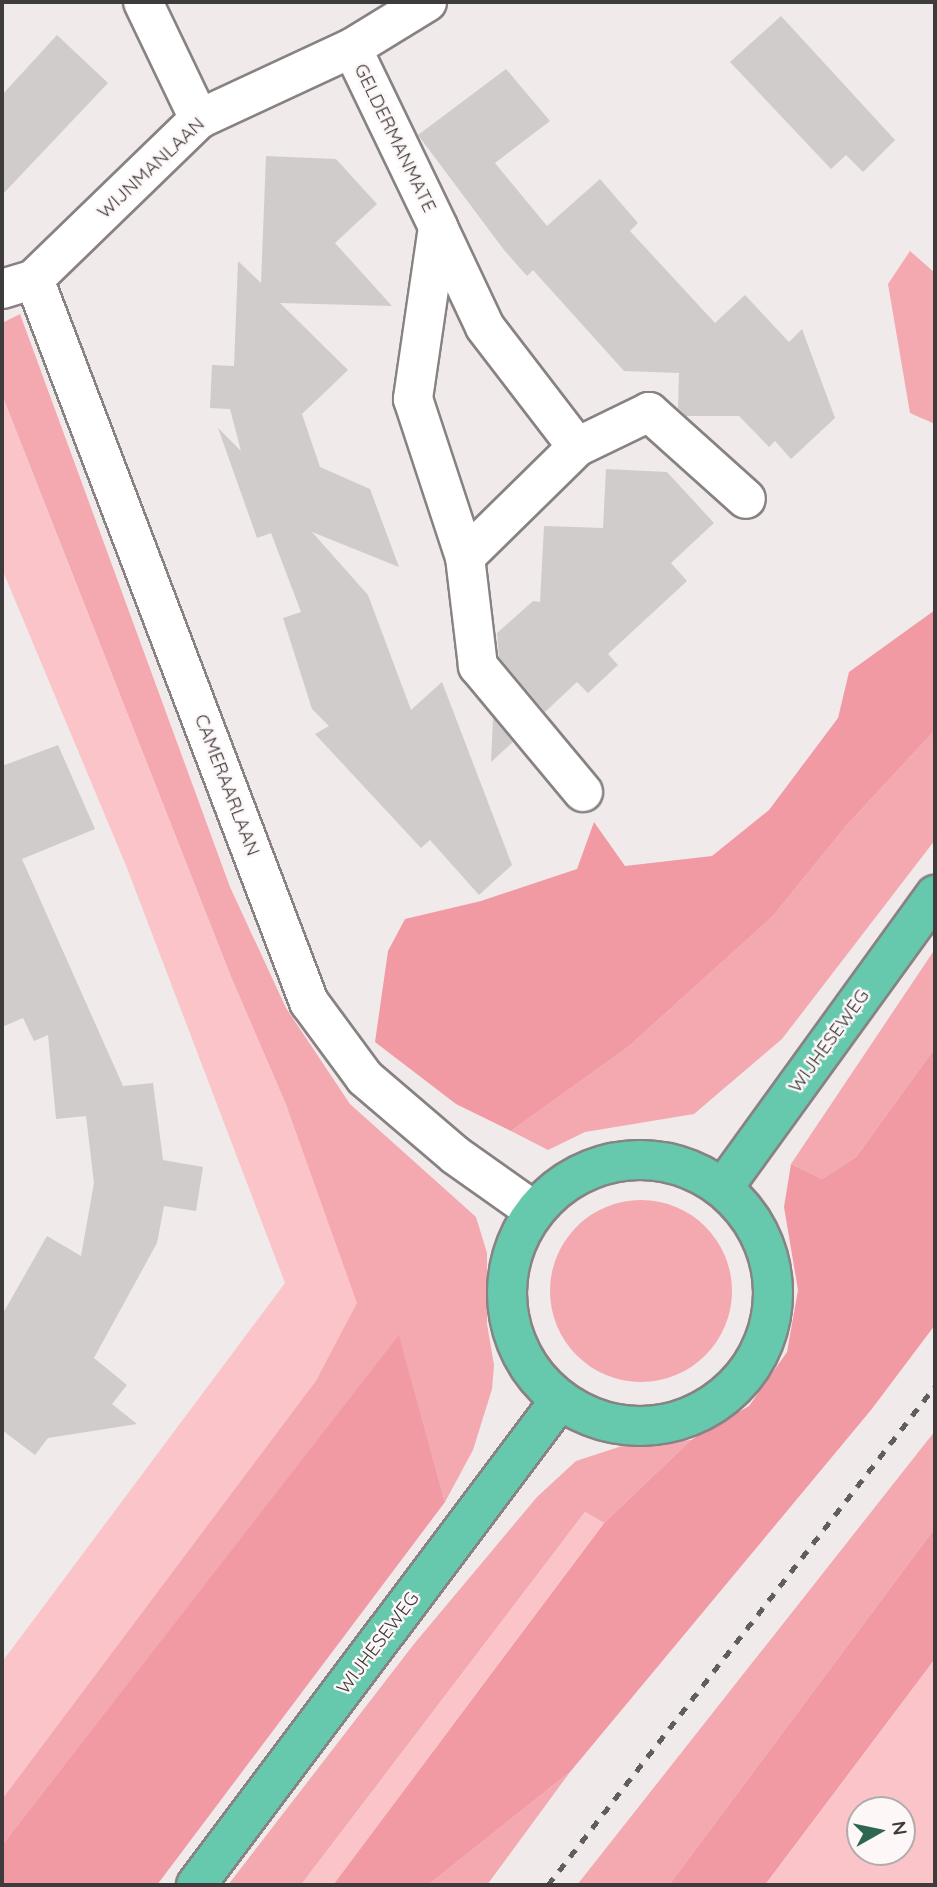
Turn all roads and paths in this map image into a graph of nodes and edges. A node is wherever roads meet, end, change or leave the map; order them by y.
1 (143, 2) edge
2 (427, 2) edge
3 (352, 48) junction
4 (199, 119) junction
5 (438, 227) junction
6 (18, 284) edge
7 (577, 447) junction
8 (746, 499) dead end
9 (465, 557) junction
10 (583, 792) dead end
11 (935, 895) edge
12 (723, 1188) junction
13 (534, 1211) junction
14 (559, 1400) junction
15 (196, 1885) edge

1 - 4 street
2 - 3 street, WIJNMANLAAN
3 - 4 street, WIJNMANLAAN
3 - 5 street, GELDERMANMATE
4 - 6 street, WIJNMANLAAN
5 - 7 street, GELDERMANMATE
5 - 9 street, GELDERMANMATE
6 - 13 street, CAMERAARLAAN
7 - 8 street
7 - 9 street
9 - 10 street, GELDERMANMATE
11 - 12 main road, WIJHESEWEG
12 - 13 main road
12 - 14 main road
13 - 14 main road
14 - 15 main road, WIJHESEWEG

